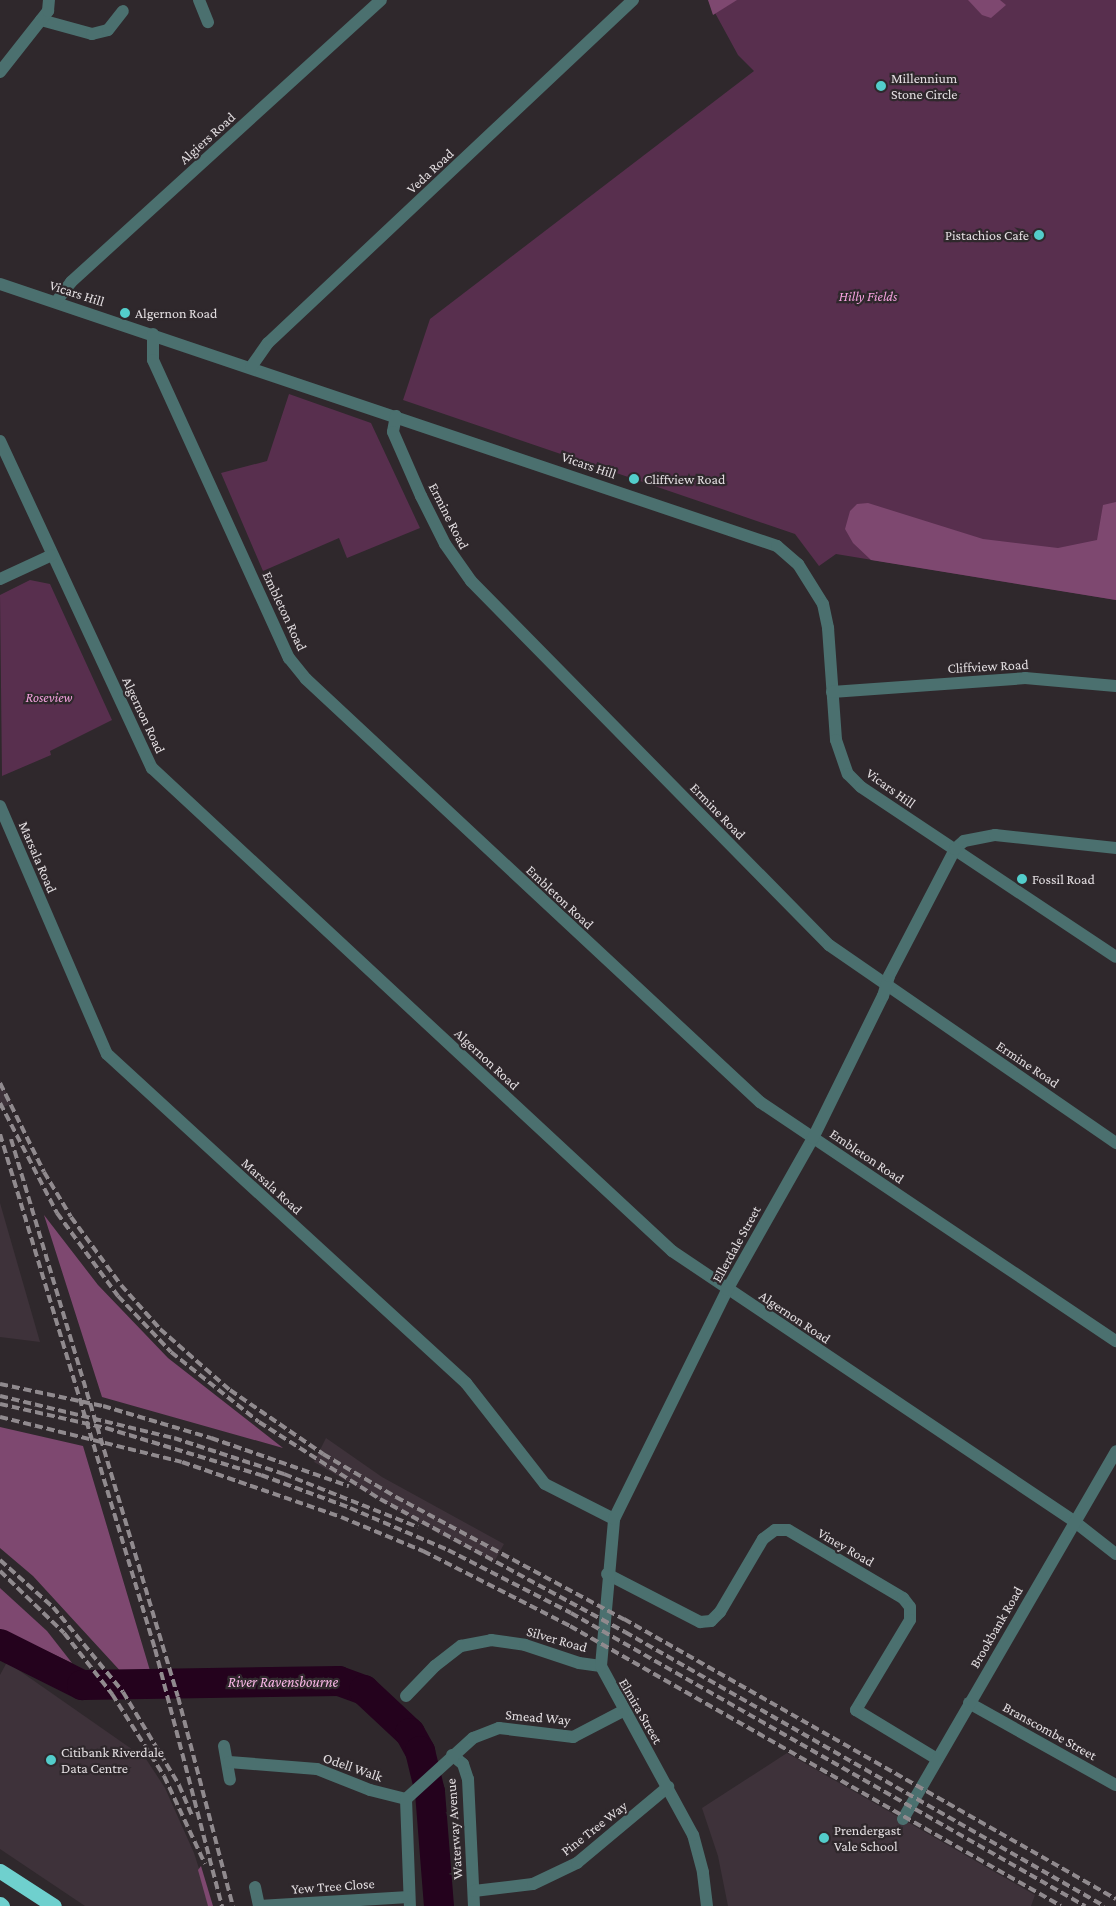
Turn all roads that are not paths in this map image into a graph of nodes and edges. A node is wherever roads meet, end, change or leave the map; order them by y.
1 (50, 0) edge
2 (199, 0) edge
3 (381, 0) edge
4 (633, 0) edge
5 (123, 10) dead end
6 (41, 20) junction
7 (208, 22) dead end
8 (0, 72) edge
9 (0, 284) edge
10 (56, 302) junction
11 (153, 334) junction
12 (250, 367) junction
13 (396, 416) junction
14 (0, 441) edge
15 (52, 555) junction
16 (0, 579) edge
17 (1116, 686) edge
18 (832, 692) junction
19 (0, 806) edge
20 (1116, 848) edge
21 (955, 849) junction
22 (1116, 957) edge
23 (886, 986) junction
24 (813, 1138) junction
25 (1116, 1143) edge
26 (727, 1290) junction
27 (1116, 1341) edge
28 (1116, 1451) edge
29 (614, 1519) junction
30 (1075, 1522) junction
31 (1116, 1554) edge
32 (607, 1574) junction
33 (600, 1666) junction
34 (406, 1696) dead end
35 (969, 1703) junction
36 (623, 1711) junction
37 (224, 1746) dead end
38 (452, 1755) junction
39 (937, 1760) junction
40 (229, 1762) junction
41 (230, 1779) dead end
42 (1116, 1784) edge
43 (668, 1787) junction
44 (410, 1796) junction
45 (903, 1819) dead end
46 (0, 1871) edge
47 (255, 1887) dead end
48 (474, 1891) junction
49 (409, 1901) edge
50 (54, 1906) edge
51 (474, 1906) edge
52 (707, 1906) edge

1 - 6 street
2 - 7 street
3 - 10 street, Algiers Road
4 - 12 street, Veda Road
5 - 6 street
6 - 8 street
9 - 10 street, Vicars Hill
10 - 11 street, Vicars Hill
11 - 12 street, Vicars Hill
11 - 24 street, Embleton Road
12 - 13 street, Vicars Hill
13 - 18 street, Vicars Hill
13 - 23 street, Ermine Road
14 - 15 street, Algernon Road
15 - 16 street
15 - 26 street, Algernon Road
17 - 18 street, Cliffview Road
18 - 21 street, Vicars Hill
19 - 29 street, Marsala Road
20 - 21 street
21 - 22 street, Vicars Hill
21 - 23 street
23 - 24 street, Ellerdale Street
23 - 25 street, Ermine Road
24 - 26 street, Ellerdale Street
24 - 27 street, Embleton Road
26 - 29 street, Ellerdale Street
26 - 30 street, Algernon Road
28 - 30 street, Brookbank Road
29 - 32 street
30 - 31 street, Algernon Road
30 - 35 street, Brookbank Road
32 - 33 street
32 - 39 street, Viney Road
33 - 34 street, Silver Road
33 - 36 street, Elmira Street
35 - 39 street, Brookbank Road
35 - 42 street, Branscombe Street
36 - 38 street, Smead Way
36 - 43 street, Elmira Street
37 - 40 street
38 - 44 street, Smead Way
38 - 48 street, Waterway Avenue
39 - 45 street, Brookbank Road
40 - 41 street
40 - 44 street, Odell Walk
43 - 48 street, Pine Tree Way
43 - 52 street, Elmira Street
44 - 49 street
46 - 50 highway
47 - 49 street, Yew Tree Close
48 - 51 street, Waterway Avenue

